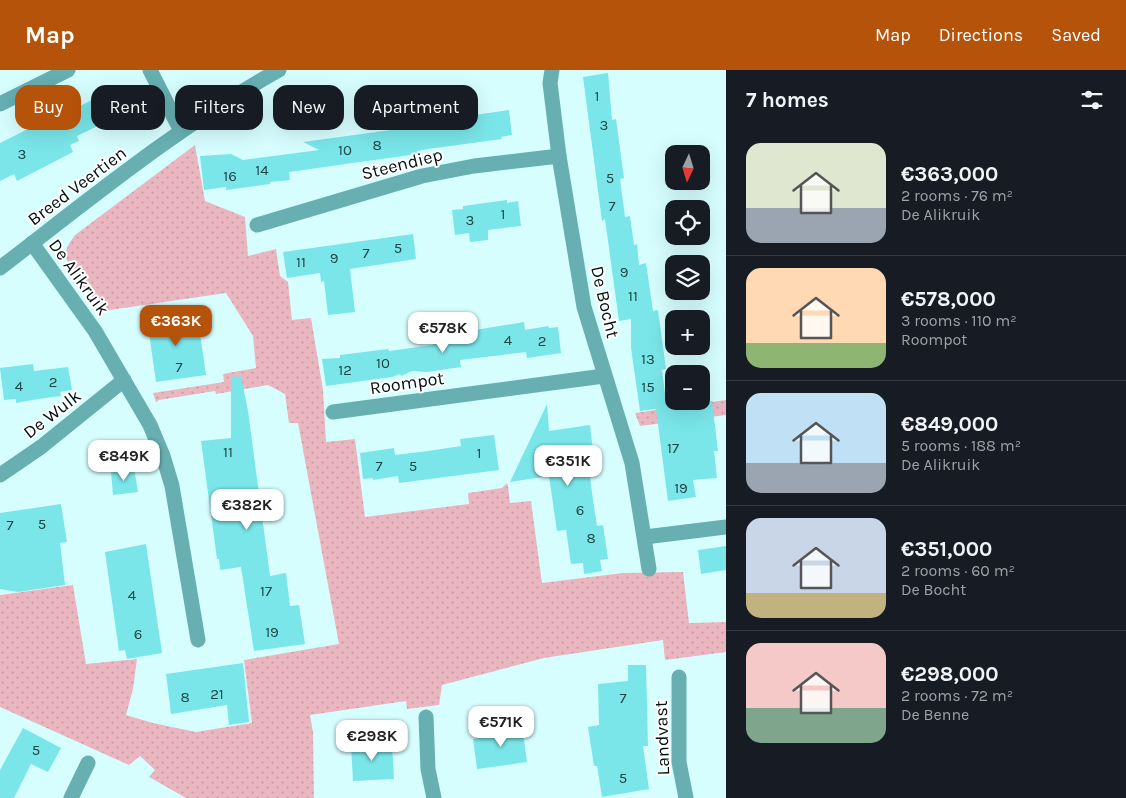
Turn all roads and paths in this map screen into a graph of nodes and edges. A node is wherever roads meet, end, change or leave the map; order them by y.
1 (68, 70) edge
2 (150, 70) edge
3 (279, 70) edge
4 (552, 70) edge
5 (0, 104) edge
6 (182, 131) junction
7 (560, 156) junction
8 (257, 225) dead end
9 (32, 243) junction
10 (0, 268) edge
11 (604, 376) junction
12 (124, 380) junction
13 (333, 412) dead end
14 (0, 476) edge
15 (726, 526) edge
16 (645, 537) junction
17 (649, 569) dead end
18 (198, 640) dead end
19 (680, 677) dead end
20 (426, 717) dead end
21 (88, 763) dead end
22 (71, 798) edge
23 (434, 798) edge
24 (686, 798) edge

1 - 5 street
2 - 6 street
3 - 6 street, Breed Veertien
4 - 7 street, De Bocht
6 - 9 street, Breed Veertien
7 - 8 street, Steendiep
7 - 11 street, De Bocht
9 - 10 street, Breed Veertien
9 - 12 street, De Alikruik
11 - 13 street, Roompot
11 - 16 street, De Bocht
12 - 14 street, De Wulk
12 - 18 street, De Alikruik
15 - 16 street
16 - 17 street, De Bocht
19 - 24 street, Landvast
20 - 23 street
21 - 22 street

